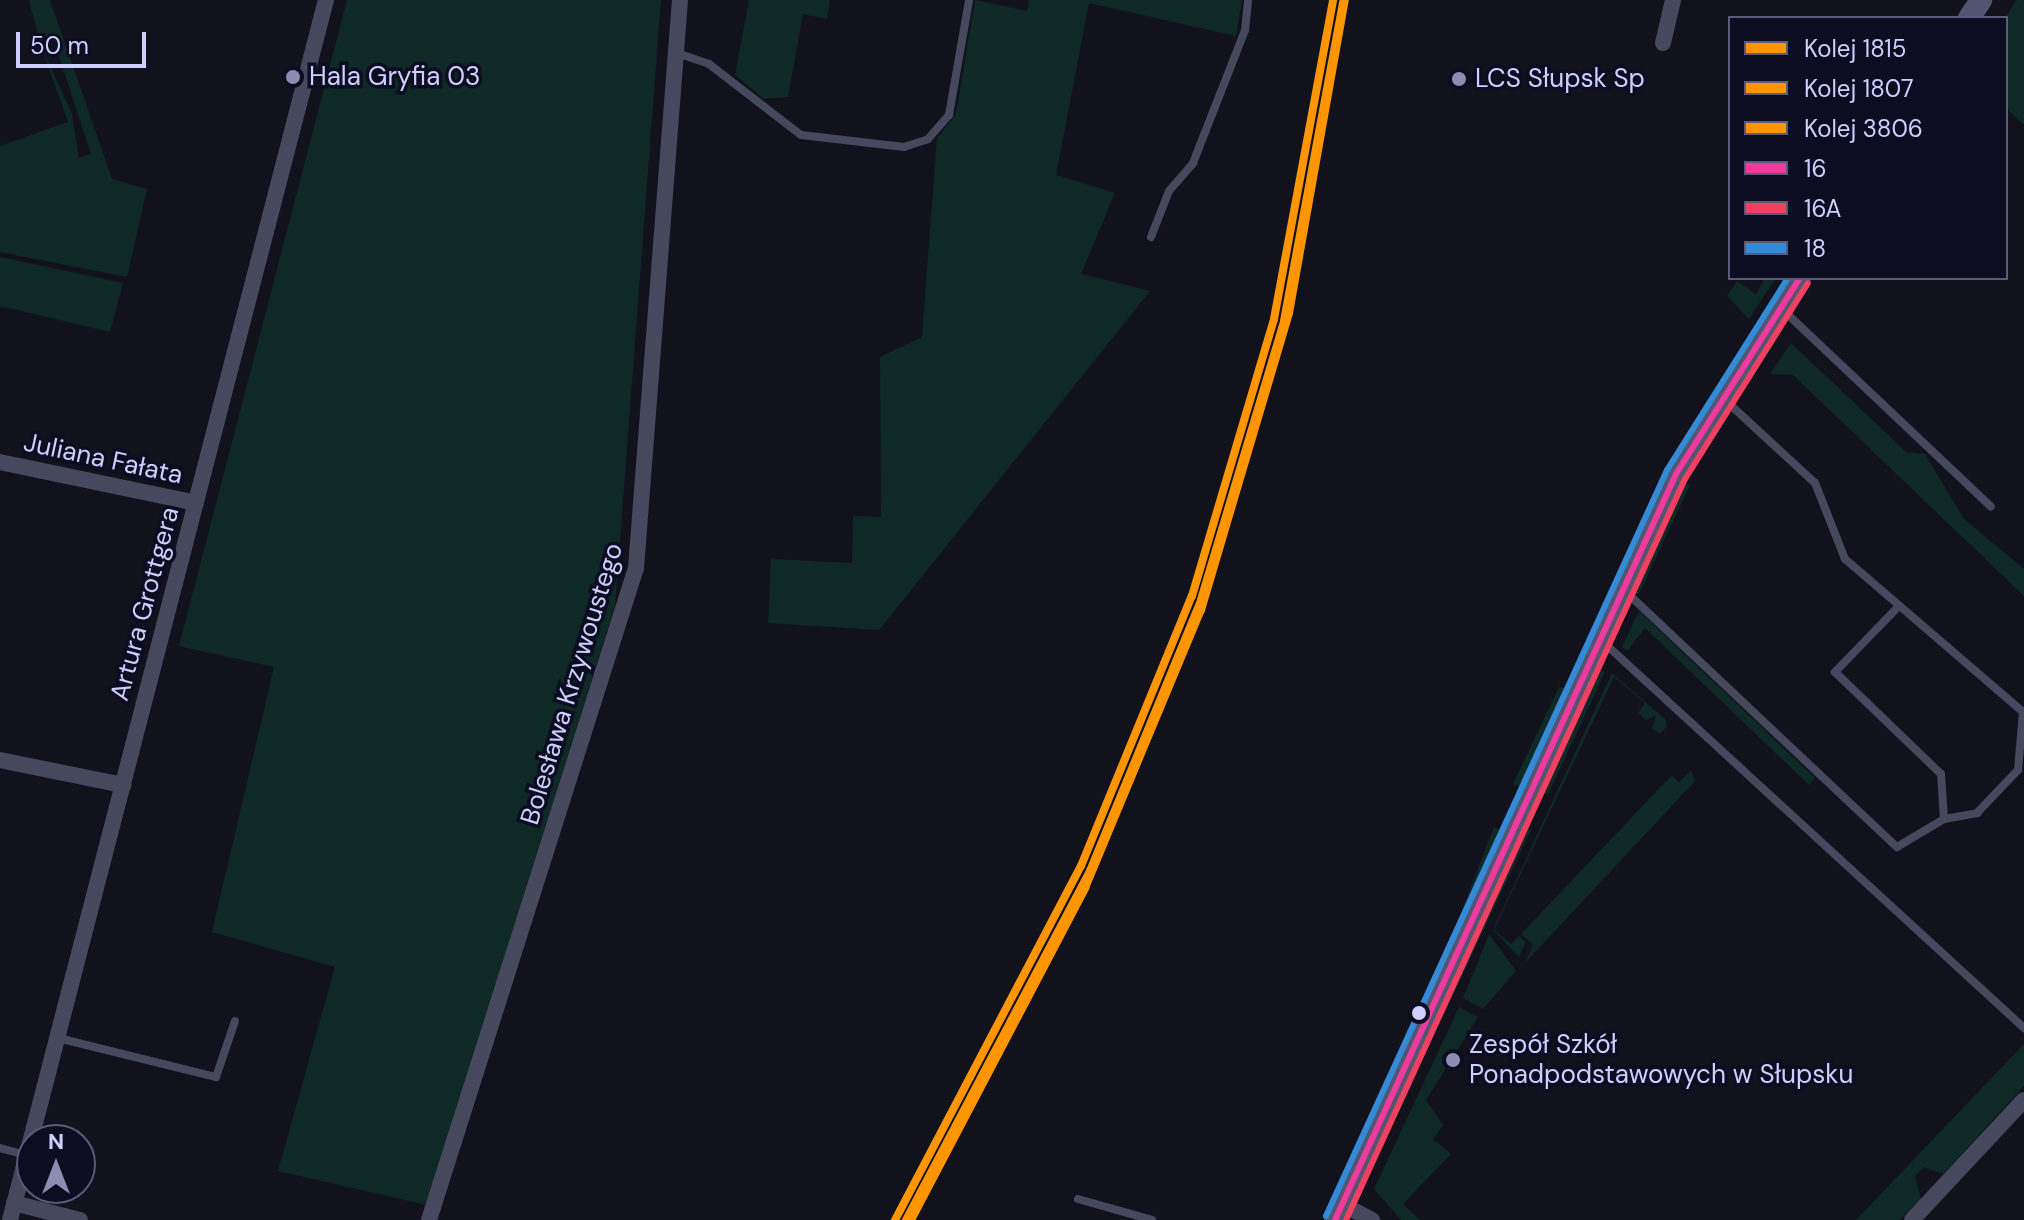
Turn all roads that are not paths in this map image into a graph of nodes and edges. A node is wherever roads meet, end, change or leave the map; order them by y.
1 (326, 0) edge
2 (680, 0) edge
3 (969, 0) edge
4 (1248, 0) edge
5 (1673, 0) edge
6 (1663, 43) dead end
7 (676, 53) junction
8 (1151, 237) dead end
9 (1799, 280) edge
10 (1780, 307) junction
11 (1721, 398) junction
12 (0, 462) edge
13 (196, 503) junction
14 (1991, 507) dead end
15 (1623, 590) junction
16 (1896, 609) junction
17 (1600, 639) junction
18 (0, 760) edge
19 (123, 785) junction
20 (1944, 819) junction
21 (235, 1021) dead end
22 (2024, 1028) edge
23 (57, 1038) junction
24 (2024, 1100) edge
25 (35, 1124) edge
26 (16, 1196) edge
27 (1078, 1199) dead end
28 (14, 1203) junction
29 (1338, 1212) edge
30 (10, 1220) edge
31 (80, 1220) edge
32 (429, 1220) edge
33 (1152, 1220) edge
34 (1372, 1220) edge
35 (1912, 1220) edge

1 - 13 street, Artura Grottgera
2 - 7 street, Bolesława Krzywoustego
3 - 7 lane
4 - 8 lane
5 - 6 street
7 - 32 street, Bolesława Krzywoustego
9 - 10 street
10 - 11 street
10 - 14 lane
11 - 15 street
11 - 16 lane
12 - 13 street, Juliana Fałata
13 - 19 street, Artura Grottgera
15 - 17 street
15 - 20 lane
16 - 20 lane
16 - 20 lane
17 - 22 lane
17 - 29 street
18 - 19 street
19 - 23 street, Artura Grottgera
21 - 23 lane
23 - 25 street, Artura Grottgera
24 - 35 street
26 - 28 street, Artura Grottgera
27 - 33 lane
28 - 30 street, Artura Grottgera
28 - 31 street
29 - 34 street

